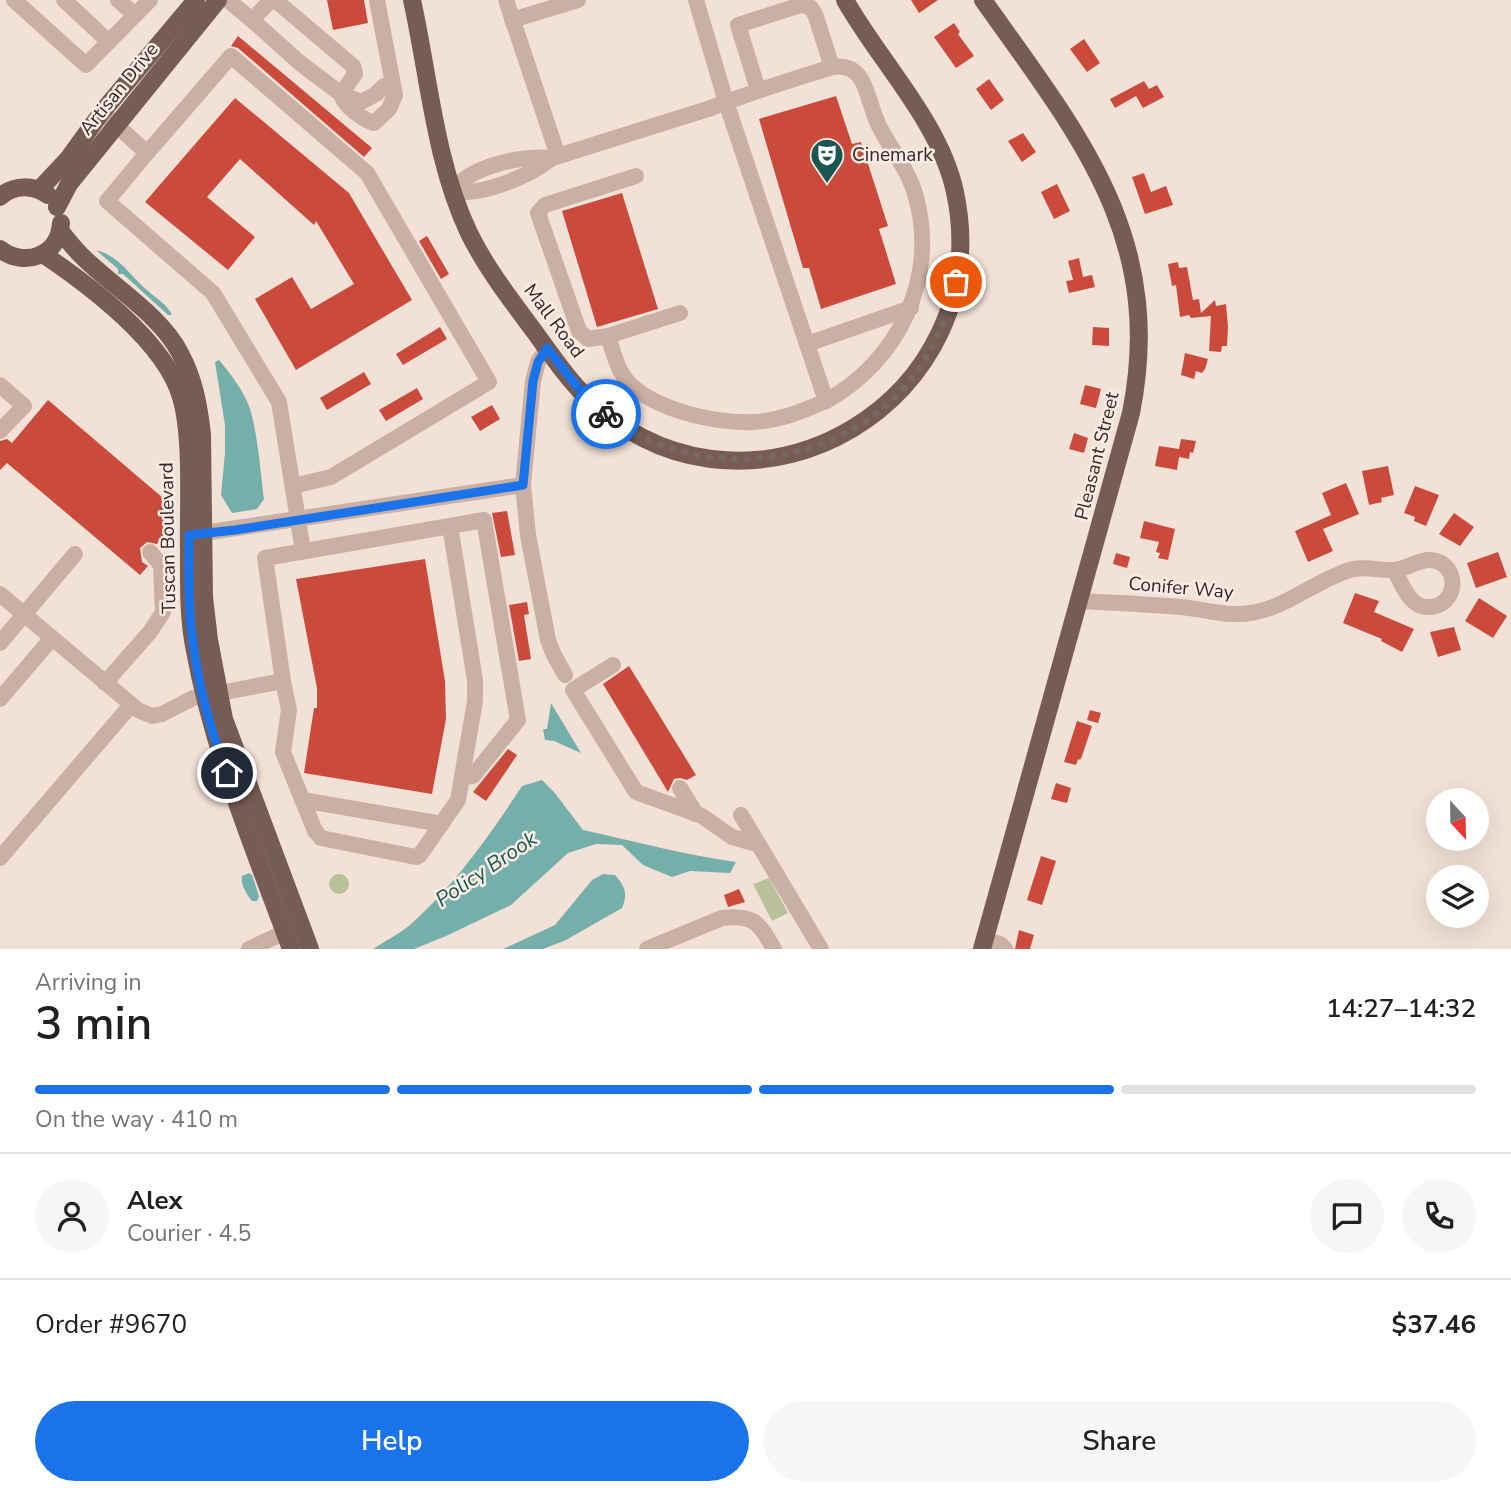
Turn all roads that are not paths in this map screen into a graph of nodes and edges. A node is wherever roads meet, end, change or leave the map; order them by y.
1 (14, 0) edge
2 (64, 0) edge
3 (118, 0) edge
4 (150, 0) edge
5 (196, 0) edge
6 (218, 0) edge
7 (228, 0) edge
8 (273, 0) edge
9 (369, 0) edge
10 (377, 0) edge
11 (412, 0) edge
12 (506, 0) edge
13 (578, 0) edge
14 (696, 0) edge
15 (845, 0) edge
16 (983, 0) edge
17 (542, 5) edge
18 (135, 15) junction
19 (252, 20) junction
20 (512, 20) junction
21 (109, 42) junction
22 (832, 67) junction
23 (384, 86) junction
24 (346, 88) junction
25 (758, 90) junction
26 (726, 102) junction
27 (353, 109) junction
28 (102, 112) junction
29 (116, 124) junction
30 (147, 153) junction
31 (555, 157) junction
32 (636, 176) dead end
33 (39, 190) junction
34 (453, 191) junction
35 (1, 193) edge
36 (57, 207) junction
37 (60, 231) junction
38 (8, 253) edge
39 (43, 254) junction
40 (0, 270) edge
41 (911, 308) junction
42 (680, 313) dead end
43 (608, 336) junction
44 (807, 344) junction
45 (547, 348) junction
46 (0, 385) edge
47 (826, 401) junction
48 (0, 431) edge
49 (523, 485) junction
50 (293, 486) junction
51 (298, 519) junction
52 (450, 526) junction
53 (196, 535) junction
54 (303, 551) junction
55 (150, 552) dead end
56 (75, 554) dead end
57 (1394, 570) dead end
58 (0, 594) edge
59 (1079, 601) junction
60 (24, 614) junction
61 (52, 638) junction
62 (0, 643) edge
63 (612, 665) dead end
64 (565, 675) dead end
65 (282, 681) junction
66 (105, 682) junction
67 (211, 694) junction
68 (0, 699) edge
69 (131, 705) junction
70 (462, 777) junction
71 (680, 788) dead end
72 (302, 800) junction
73 (696, 814) junction
74 (741, 815) dead end
75 (442, 824) junction
76 (757, 844) junction
77 (0, 858) edge
78 (293, 928) junction
79 (983, 945) edge
80 (249, 949) edge
81 (291, 949) edge
82 (310, 949) edge
83 (647, 949) edge
84 (774, 949) edge
85 (821, 949) edge
86 (1005, 949) edge

1 - 21 street
2 - 21 street
3 - 18 street
4 - 18 street
5 - 28 main road, Artisan Drive
6 - 29 main road, Artisan Drive
7 - 19 street
8 - 19 street
8 - 24 street
9 - 23 street
10 - 27 street
11 - 34 main road, Mall Road
12 - 20 street
13 - 17 street
14 - 26 street
15 - 45 main road, Mall Road
16 - 59 main road, Pleasant Street
17 - 20 street
18 - 21 street
19 - 24 street
20 - 31 street
22 - 25 street
22 - 25 street
22 - 41 street
23 - 24 street
23 - 27 street
24 - 27 street
25 - 26 street
26 - 31 street
26 - 44 street
28 - 29 street
28 - 33 main road, Artisan Drive
29 - 30 street
29 - 36 main road, Artisan Drive
30 - 50 street
30 - 50 street
31 - 34 street
32 - 43 street
33 - 35 main road
33 - 36 main road
34 - 45 main road, Mall Road
36 - 37 main road
37 - 39 main road
37 - 53 main road, Tuscan Boulevard
38 - 39 main road
38 - 40 main road
39 - 53 main road, Tuscan Boulevard
41 - 44 street
41 - 47 street
42 - 43 street
43 - 47 street
44 - 47 street
45 - 49 street
46 - 48 street
49 - 51 street
49 - 64 street
50 - 51 street
51 - 53 street
51 - 54 street
52 - 54 street
52 - 70 street
52 - 70 street
53 - 67 main road, Tuscan Boulevard
54 - 65 street
55 - 66 street
56 - 60 street
57 - 59 street, Conifer Way
58 - 60 street
59 - 79 main road, Pleasant Street
60 - 61 street
60 - 62 street
61 - 66 street
61 - 68 street
63 - 73 street
65 - 67 street
65 - 72 street
66 - 69 street
67 - 69 street
67 - 78 main road, Tuscan Boulevard
69 - 77 street
70 - 75 street
71 - 73 street
72 - 75 street
72 - 75 street
73 - 76 street
74 - 76 street
76 - 85 street
78 - 80 street
78 - 81 main road, Tuscan Boulevard
78 - 82 main road, Tuscan Boulevard
79 - 86 street
83 - 84 street

